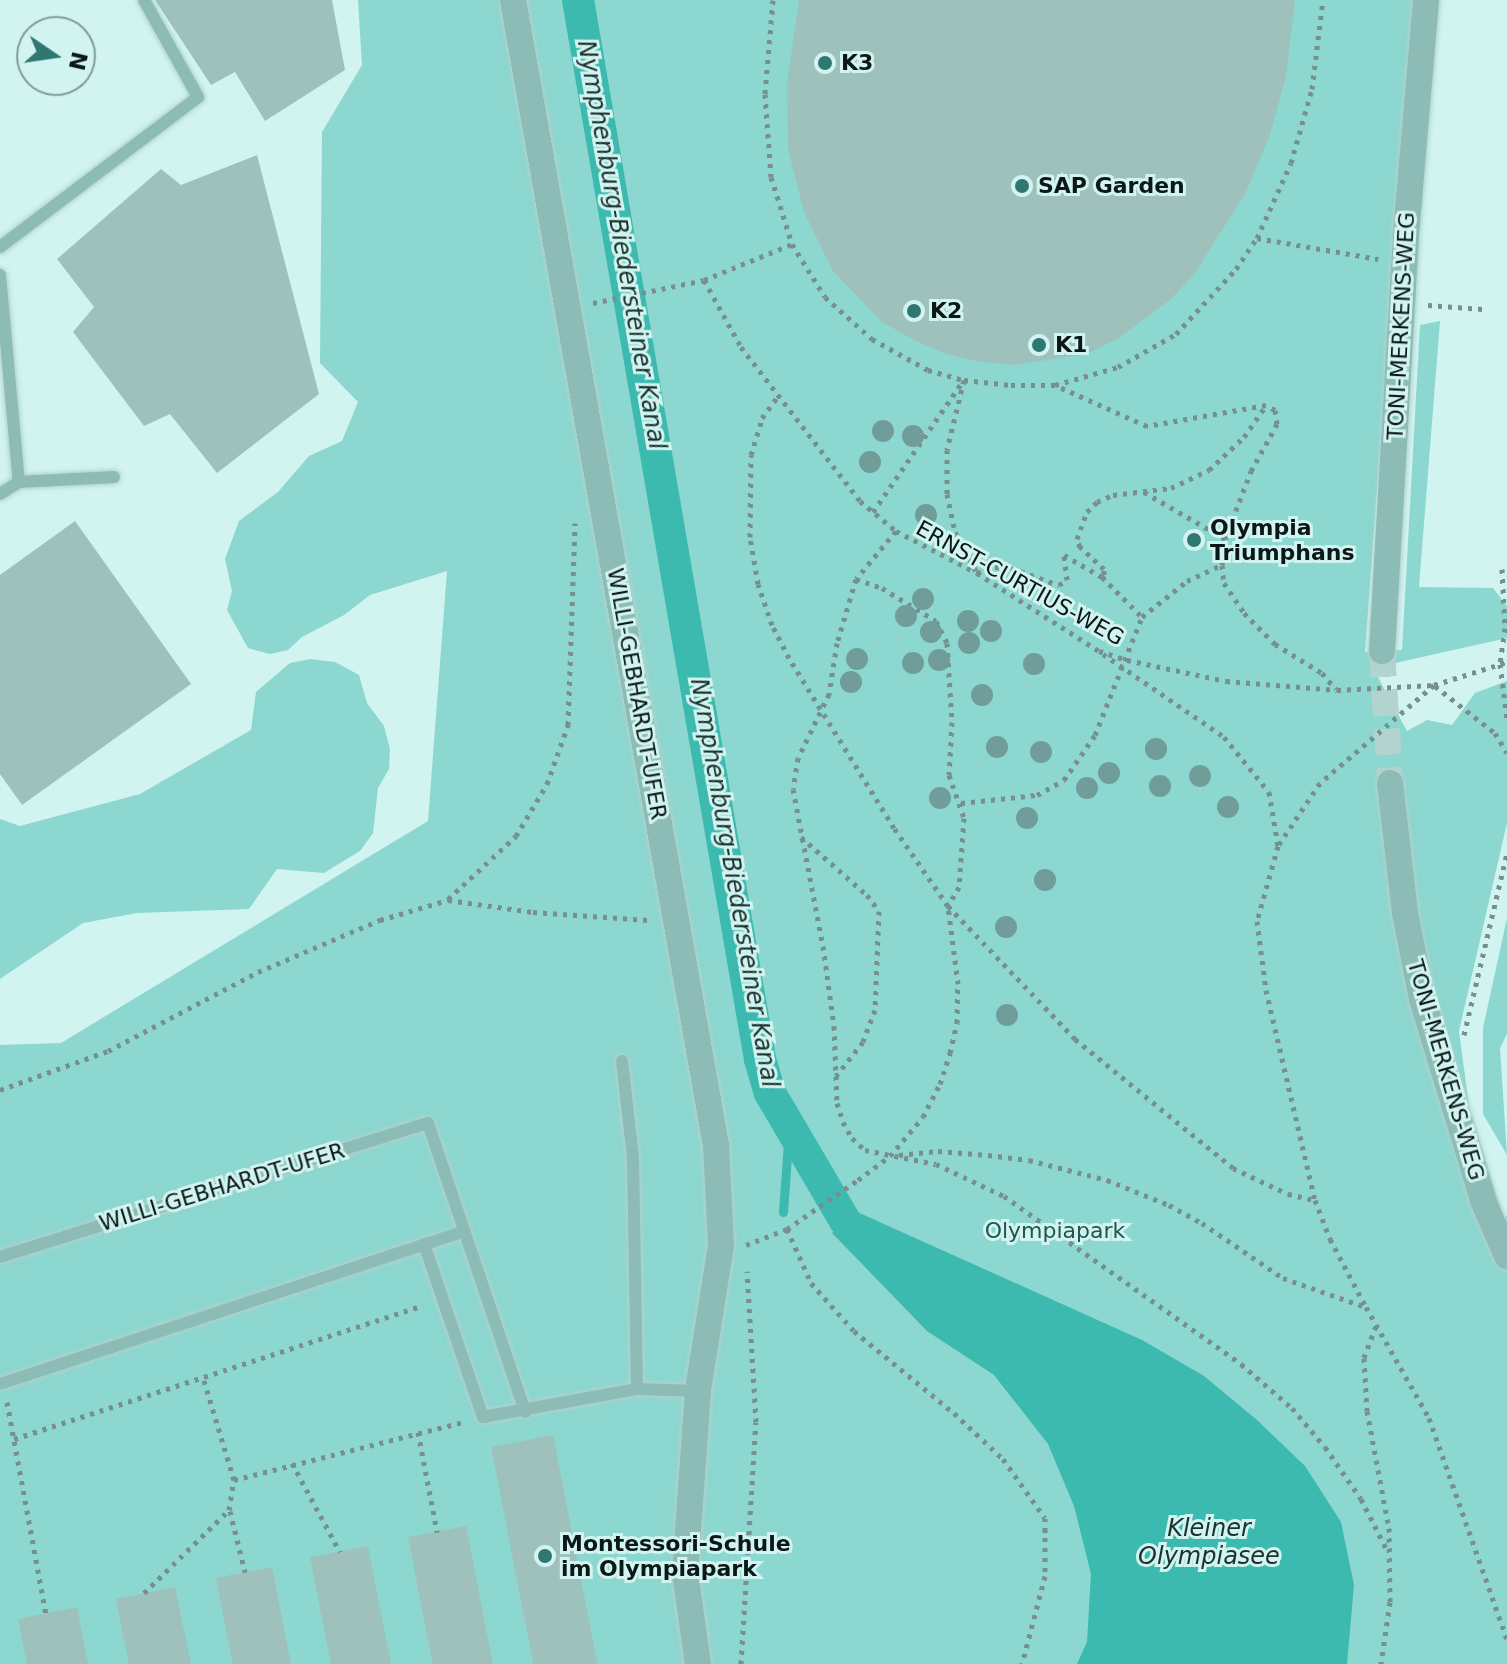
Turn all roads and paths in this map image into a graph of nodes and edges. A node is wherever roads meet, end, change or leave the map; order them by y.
1 (144, 0) edge
2 (513, 0) edge
3 (773, 0) edge
4 (1323, 0) edge
5 (1426, 0) edge
6 (1257, 238) junction
7 (792, 244) junction
8 (0, 247) edge
9 (1404, 263) junction
10 (0, 275) edge
11 (704, 280) junction
12 (599, 302) dead end
13 (1402, 303) junction
14 (1483, 309) dead end
15 (964, 380) junction
16 (1055, 385) junction
17 (778, 396) junction
18 (1266, 405) junction
19 (114, 477) dead end
20 (19, 482) junction
21 (1143, 492) junction
22 (0, 494) edge
23 (576, 509) dead end
24 (873, 512) junction
25 (896, 531) junction
26 (1225, 539) junction
27 (1222, 565) junction
28 (1502, 569) dead end
29 (977, 573) junction
30 (1102, 577) junction
31 (856, 579) junction
32 (1142, 617) junction
33 (1099, 651) junction
34 (1382, 651) tunnel mouth
35 (1127, 660) junction
36 (1503, 663) edge
37 (1124, 670) junction
38 (1434, 685) junction
39 (1337, 690) junction
40 (821, 710) junction
41 (1507, 719) edge
42 (1507, 753) edge
43 (1390, 783) tunnel mouth
44 (961, 803) junction
45 (801, 836) junction
46 (1278, 846) junction
47 (1507, 853) edge
48 (448, 900) junction
49 (948, 906) junction
50 (677, 922) junction
51 (1460, 1050) dead end
52 (622, 1061) dead end
53 (836, 1076) junction
54 (0, 1090) edge
55 (890, 1156) junction
56 (1315, 1200) junction
57 (787, 1229) junction
58 (464, 1231) junction
59 (424, 1244) junction
60 (733, 1245) junction
61 (1507, 1256) edge
62 (0, 1257) edge
63 (443, 1299) junction
64 (1366, 1307) junction
65 (1377, 1325) junction
66 (203, 1377) junction
67 (2, 1384) edge
68 (637, 1389) junction
69 (698, 1391) junction
70 (525, 1412) junction
71 (483, 1417) junction
72 (418, 1432) junction
73 (14, 1439) junction
74 (292, 1463) junction
75 (234, 1480) junction
76 (229, 1510) junction
77 (437, 1532) dead end
78 (1387, 1550) junction
79 (340, 1552) dead end
80 (245, 1572) dead end
81 (144, 1593) dead end
82 (46, 1614) dead end
83 (1507, 1639) edge
84 (698, 1664) edge
85 (741, 1664) edge
86 (1022, 1664) edge
87 (1381, 1664) edge

1 - 8 lane
2 - 50 street, WILLI-GEBHARDT-UFER
3 - 7 path
4 - 6 path
5 - 9 street, TONI-MERKENS-WEG
6 - 9 path
6 - 16 path
7 - 11 path
7 - 15 path
9 - 13 street, TONI-MERKENS-WEG
10 - 20 lane
11 - 12 path
11 - 17 path, ERNST-CURTIUS-WEG
13 - 14 path
13 - 34 street, TONI-MERKENS-WEG
15 - 16 path
15 - 24 path
15 - 29 path
16 - 18 path
17 - 24 path, ERNST-CURTIUS-WEG
17 - 40 path
18 - 21 path
18 - 26 path
19 - 20 lane
20 - 22 lane
21 - 26 path
21 - 30 path
23 - 48 path
24 - 25 path, ERNST-CURTIUS-WEG
25 - 29 path, ERNST-CURTIUS-WEG
25 - 31 path
26 - 27 path
27 - 32 path
27 - 39 path
28 - 36 path
29 - 30 path
29 - 33 path, ERNST-CURTIUS-WEG
30 - 32 path
31 - 40 path
31 - 44 path
32 - 35 path
33 - 35 path, ERNST-CURTIUS-WEG
33 - 37 path
35 - 37 path
35 - 39 path, ERNST-CURTIUS-WEG
36 - 38 path, ERNST-CURTIUS-WEG
36 - 41 path
37 - 44 path
37 - 46 path
38 - 39 path, ERNST-CURTIUS-WEG
38 - 42 path
38 - 46 path
40 - 45 path
40 - 49 path
43 - 61 street, TONI-MERKENS-WEG
44 - 49 path
45 - 53 path
45 - 53 path
46 - 56 path
47 - 51 path
48 - 50 path
48 - 54 path
49 - 55 path
49 - 56 path
50 - 60 street, WILLI-GEBHARDT-UFER
52 - 68 lane
53 - 55 path
55 - 57 path
55 - 64 path
55 - 78 path
56 - 64 path
57 - 60 path
57 - 86 path
58 - 59 lane
58 - 62 lane, WILLI-GEBHARDT-UFER
58 - 70 lane, WILLI-GEBHARDT-UFER
59 - 63 lane
59 - 67 lane
60 - 69 street, WILLI-GEBHARDT-UFER
60 - 85 path
63 - 66 path
63 - 71 lane
64 - 65 path
65 - 78 path
65 - 83 path
66 - 73 path
66 - 75 path
67 - 73 path
68 - 69 lane
68 - 70 lane
69 - 84 street, WILLI-GEBHARDT-UFER
70 - 71 lane
71 - 72 path
72 - 74 path
72 - 77 path
73 - 82 path
74 - 75 path
74 - 79 path
75 - 76 path
76 - 80 path
76 - 81 path
78 - 87 path

